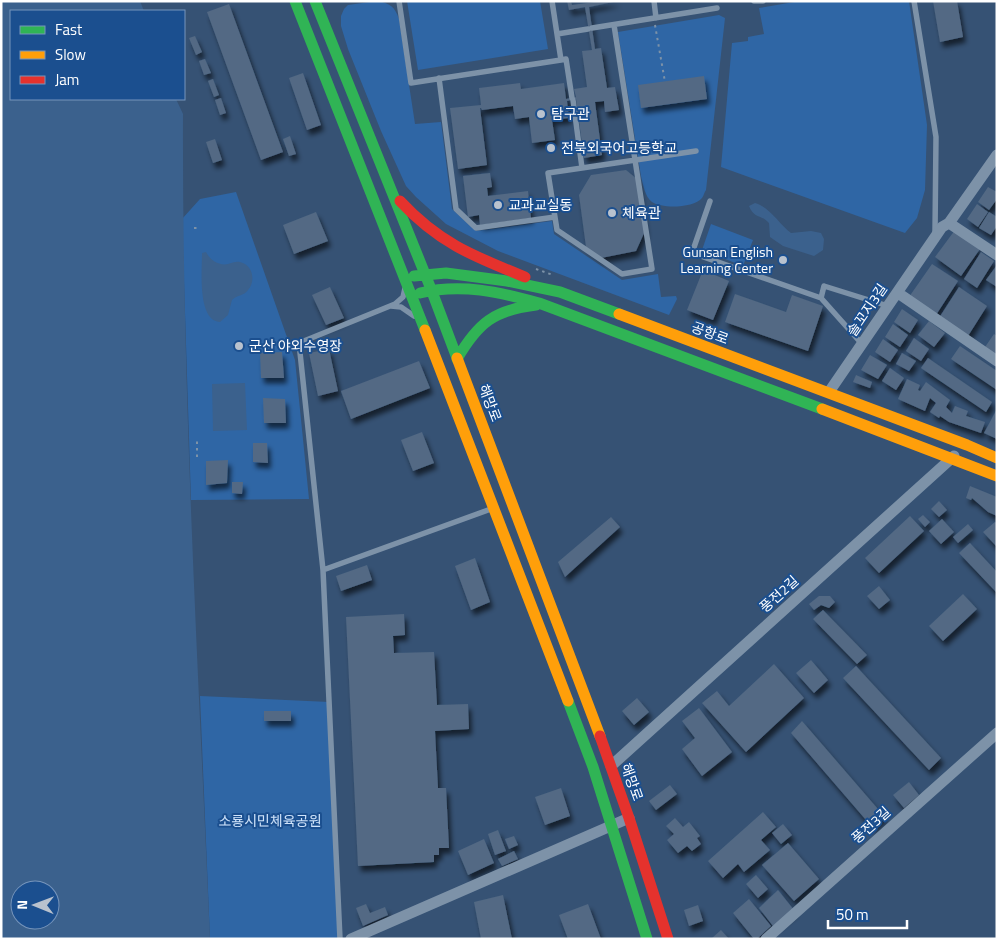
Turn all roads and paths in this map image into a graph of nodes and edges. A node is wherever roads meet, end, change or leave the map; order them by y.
1 (399, 1) edge
2 (552, 1) edge
3 (654, 1) edge
4 (754, 1) edge
5 (763, 1) edge
6 (914, 1) edge
7 (317, 2) edge
8 (297, 6) edge
9 (717, 8) dead end
10 (655, 18) junction
11 (614, 25) junction
12 (557, 34) junction
13 (561, 60) junction
14 (439, 78) junction
15 (665, 82) dead end
16 (696, 151) dead end
17 (997, 156) edge
18 (635, 160) junction
19 (582, 168) junction
20 (391, 191) junction
21 (710, 200) dead end
22 (555, 217) junction
23 (949, 223) junction
24 (194, 228) dead end
25 (199, 228) dead end
26 (933, 241) junction
27 (994, 248) edge
28 (530, 266) dead end
29 (424, 273) junction
30 (556, 276) dead end
31 (406, 278) junction
32 (431, 289) junction
33 (560, 292) junction
34 (898, 293) junction
35 (412, 295) junction
36 (821, 298) junction
37 (541, 304) junction
38 (389, 306) junction
39 (888, 306) junction
40 (424, 327) junction
41 (862, 344) junction
42 (457, 359) junction
43 (997, 361) edge
44 (829, 392) junction
45 (197, 438) dead end
46 (967, 445) junction
47 (197, 457) dead end
48 (952, 458) junction
49 (997, 458) edge
50 (997, 476) edge
51 (494, 508) junction
52 (323, 570) junction
53 (997, 733) edge
54 (611, 766) junction
55 (629, 818) junction
56 (612, 825) junction
57 (340, 939) edge
58 (351, 939) edge
59 (647, 939) edge
60 (668, 939) edge
61 (766, 939) edge

1 - 14 lane
2 - 12 lane
3 - 10 lane
4 - 5 lane
6 - 26 lane
7 - 8 lane
7 - 20 main road, 해망로
8 - 31 main road
9 - 10 lane
10 - 11 lane
10 - 15 path
11 - 12 lane
11 - 18 lane
12 - 13 lane
13 - 14 lane
13 - 19 lane
14 - 22 lane
16 - 18 lane
17 - 23 street, 솔꼬지3길
18 - 19 lane
18 - 22 lane
19 - 22 lane
20 - 29 main road, 해망로
20 - 33 main road
21 - 36 lane
23 - 26 street, 솔꼬지3길
23 - 27 street
24 - 25 path
26 - 34 street, 솔꼬지3길
28 - 30 path
29 - 31 main road, 공항로
29 - 32 main road, 해망로
29 - 33 main road, 공항로
31 - 35 main road
31 - 38 lane
32 - 35 main road
32 - 37 main road
32 - 42 main road, 해망로
33 - 44 main road, 공항로
34 - 39 street, 솔꼬지3길
34 - 43 street
35 - 40 main road
36 - 39 lane
36 - 41 lane
37 - 42 main road
37 - 48 main road
38 - 40 lane
38 - 52 lane
39 - 41 street, 솔꼬지3길
40 - 51 main road
41 - 44 street, 솔꼬지3길
42 - 54 main road, 해망로
44 - 46 main road, 공항로
45 - 47 path
46 - 48 street, 풍전2길
46 - 49 main road, 공항로
48 - 50 main road
48 - 54 street, 풍전2길
51 - 52 lane
51 - 56 main road
52 - 57 lane
53 - 61 street, 풍전3길
54 - 55 main road, 해망로
55 - 56 street, 해망로
55 - 60 main road, 해망로
56 - 58 street, 해망로
56 - 59 main road

